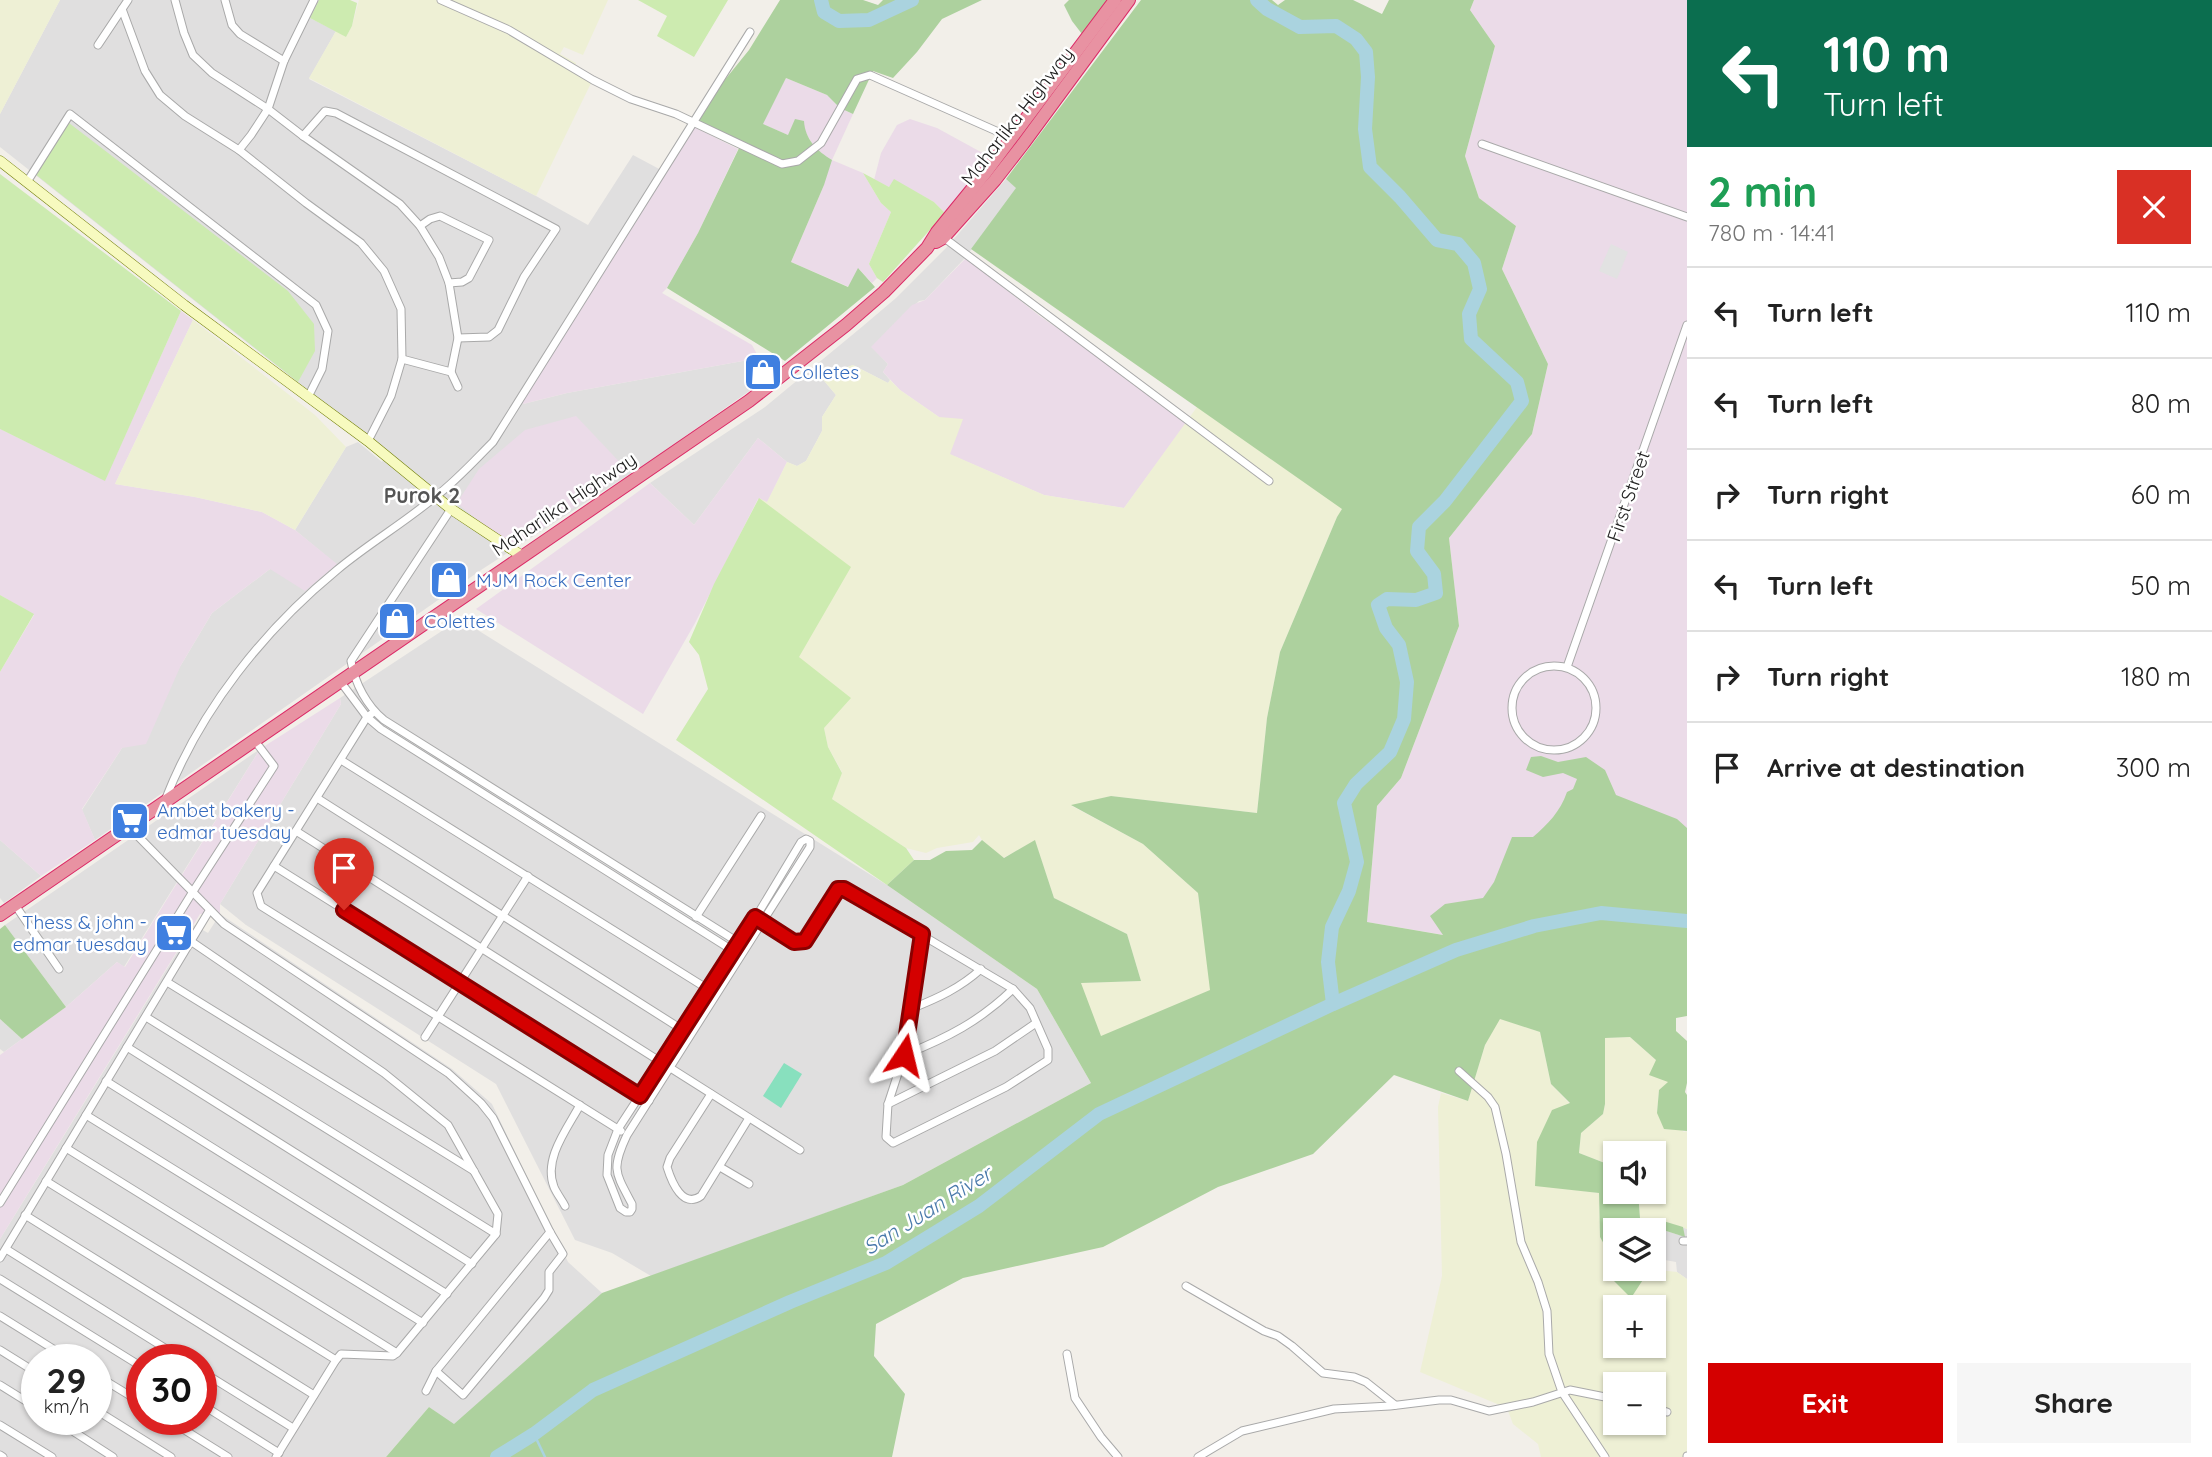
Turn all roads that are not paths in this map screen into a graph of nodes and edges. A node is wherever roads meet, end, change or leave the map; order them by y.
1 (128, 0) edge
2 (175, 0) edge
3 (225, 0) edge
4 (314, 0) edge
5 (442, 0) edge
6 (1115, 0) edge
7 (1129, 0) edge
8 (122, 9) junction
9 (750, 32) dead end
10 (98, 45) dead end
11 (284, 61) junction
12 (268, 109) junction
13 (691, 123) junction
14 (303, 136) junction
15 (1012, 138) junction
16 (1482, 144) dead end
17 (239, 150) junction
18 (0, 161) edge
19 (27, 182) junction
20 (1687, 217) edge
21 (420, 226) junction
22 (940, 235) junction
23 (449, 283) junction
24 (1687, 325) edge
25 (458, 338) junction
26 (1685, 339) edge
27 (402, 359) junction
28 (452, 372) junction
29 (458, 387) dead end
30 (308, 397) junction
31 (368, 441) junction
32 (1269, 481) dead end
33 (436, 497) junction
34 (451, 509) junction
35 (522, 556) junction
36 (1567, 667) junction
37 (353, 672) junction
38 (340, 681) junction
39 (371, 715) junction
40 (254, 741) junction
41 (341, 760) junction
42 (317, 798) junction
43 (165, 802) junction
44 (761, 816) dead end
45 (128, 826) junction
46 (296, 831) junction
47 (274, 866) junction
48 (528, 876) junction
49 (192, 893) junction
50 (15, 905) junction
51 (209, 911) junction
52 (0, 915) edge
53 (503, 916) junction
54 (697, 916) junction
55 (755, 917) junction
56 (764, 922) junction
57 (692, 924) junction
58 (922, 934) junction
59 (192, 942) junction
60 (739, 942) junction
61 (748, 947) junction
62 (482, 949) junction
63 (733, 951) junction
64 (742, 957) junction
65 (59, 969) dead end
66 (981, 969) junction
67 (167, 982) junction
68 (460, 983) junction
69 (709, 989) junction
70 (1013, 989) junction
71 (717, 995) junction
72 (913, 1008) junction
73 (146, 1017) junction
74 (438, 1017) junction
75 (1036, 1023) junction
76 (682, 1030) junction
77 (691, 1035) junction
78 (425, 1037) dead end
79 (127, 1047) junction
80 (904, 1055) junction
81 (661, 1062) junction
82 (670, 1068) junction
83 (1459, 1071) dead end
84 (106, 1081) junction
85 (711, 1094) junction
86 (640, 1096) junction
87 (649, 1101) junction
88 (888, 1104) junction
89 (580, 1105) junction
90 (86, 1115) junction
91 (749, 1118) junction
92 (618, 1129) junction
93 (627, 1135) junction
94 (66, 1147) junction
95 (800, 1150) dead end
96 (720, 1167) junction
97 (474, 1171) junction
98 (46, 1181) junction
99 (749, 1184) dead end
100 (0, 1203) edge
101 (565, 1206) dead end
102 (26, 1215) junction
103 (550, 1232) junction
104 (496, 1234) junction
105 (6, 1249) junction
106 (0, 1258) edge
107 (472, 1264) junction
108 (0, 1279) edge
109 (1186, 1286) dead end
110 (447, 1294) junction
111 (0, 1316) edge
112 (423, 1323) junction
113 (45, 1344) edge
114 (158, 1344) edge
115 (0, 1350) edge
116 (397, 1353) junction
117 (1067, 1354) dead end
118 (126, 1357) edge
119 (336, 1360) junction
120 (21, 1363) edge
121 (436, 1371) junction
122 (217, 1381) edge
123 (0, 1385) edge
124 (426, 1391) dead end
125 (1562, 1392) junction
126 (314, 1395) junction
127 (1603, 1397) edge
128 (21, 1398) edge
129 (1395, 1405) junction
130 (217, 1415) edge
131 (112, 1420) edge
132 (0, 1425) edge
133 (293, 1428) junction
134 (79, 1435) edge
135 (193, 1435) edge
136 (277, 1455) edge
137 (52, 1457) edge
138 (113, 1457) edge
139 (172, 1457) edge
140 (228, 1457) edge
141 (1118, 1457) edge
142 (1198, 1457) edge
143 (1605, 1457) edge

1 - 8 street
2 - 12 street
3 - 11 street
4 - 11 street
5 - 13 street
6 - 15 highway, Maharlika Highway
7 - 22 highway, Maharlika Highway
8 - 10 street
8 - 17 street
9 - 13 street
11 - 12 street
12 - 14 street
12 - 17 street
13 - 15 street
13 - 33 street
14 - 21 street
14 - 25 street
15 - 22 highway, Maharlika Highway
16 - 20 street
17 - 27 street
18 - 19 street
19 - 30 street
19 - 30 street
21 - 23 street
21 - 23 street
22 - 32 street
22 - 35 highway, Maharlika Highway
23 - 25 street
24 - 26 street, First Street
25 - 28 street
26 - 36 street, First Street
27 - 28 street
27 - 31 street
28 - 29 street
30 - 31 street
31 - 33 street
33 - 34 street
33 - 43 street
34 - 35 street
34 - 37 street
35 - 37 highway, Maharlika Highway
36 - 36 street
37 - 38 highway, Maharlika Highway
37 - 39 street
38 - 39 street
38 - 40 highway, Maharlika Highway
39 - 41 street
39 - 54 street
39 - 57 street
40 - 43 highway, Maharlika Highway
40 - 49 street
41 - 42 street
41 - 48 street
42 - 46 street
42 - 53 street
43 - 45 highway, Maharlika Highway
44 - 54 street
45 - 49 street
45 - 50 highway, Maharlika Highway
46 - 47 street
46 - 62 street
47 - 68 street
47 - 74 street
48 - 53 street
48 - 69 street
49 - 51 street
49 - 100 street
50 - 52 highway, Maharlika Highway
50 - 65 street
51 - 59 street
51 - 103 street
53 - 62 street
53 - 76 street
54 - 57 street
54 - 60 street
55 - 56 street
55 - 56 street
55 - 60 street
56 - 58 street
56 - 61 street
57 - 63 street
58 - 66 street
58 - 72 street
59 - 67 street
59 - 97 street
60 - 61 street
60 - 63 street
61 - 64 street
62 - 68 street
62 - 81 street
63 - 64 street
63 - 69 street
64 - 71 street
66 - 70 street
66 - 72 street
67 - 73 street
67 - 97 street
68 - 74 street
68 - 86 street
69 - 71 street
69 - 76 street
70 - 75 street
70 - 80 street
71 - 77 street
72 - 80 street
73 - 79 street
73 - 104 street
74 - 78 street
74 - 89 street
75 - 88 street
75 - 88 street
76 - 77 street
76 - 81 street
77 - 82 street
79 - 84 street
79 - 107 street
80 - 88 street
81 - 82 street
81 - 86 street
82 - 85 street
82 - 87 street
83 - 125 street
84 - 90 street
84 - 110 street
85 - 91 street
85 - 96 street
86 - 87 street
86 - 92 street
87 - 93 street
89 - 92 street
89 - 101 street
90 - 94 street
90 - 112 street
91 - 95 street
91 - 96 street
92 - 93 street
92 - 93 street
94 - 98 street
94 - 116 street
96 - 99 street
97 - 104 street
98 - 102 street
98 - 119 street
102 - 105 street
102 - 126 street
103 - 121 street
103 - 121 street
104 - 107 street
105 - 106 street
105 - 114 street
107 - 110 street
108 - 118 street
109 - 129 street
110 - 112 street
111 - 113 street
112 - 116 street
115 - 120 street
116 - 119 street
117 - 141 street
119 - 126 street
121 - 124 street
122 - 133 street
123 - 128 street
125 - 127 street
125 - 129 street
125 - 143 street
126 - 133 street
129 - 142 street
130 - 136 street
131 - 139 street
132 - 137 street
133 - 136 street
134 - 138 street
135 - 140 street

